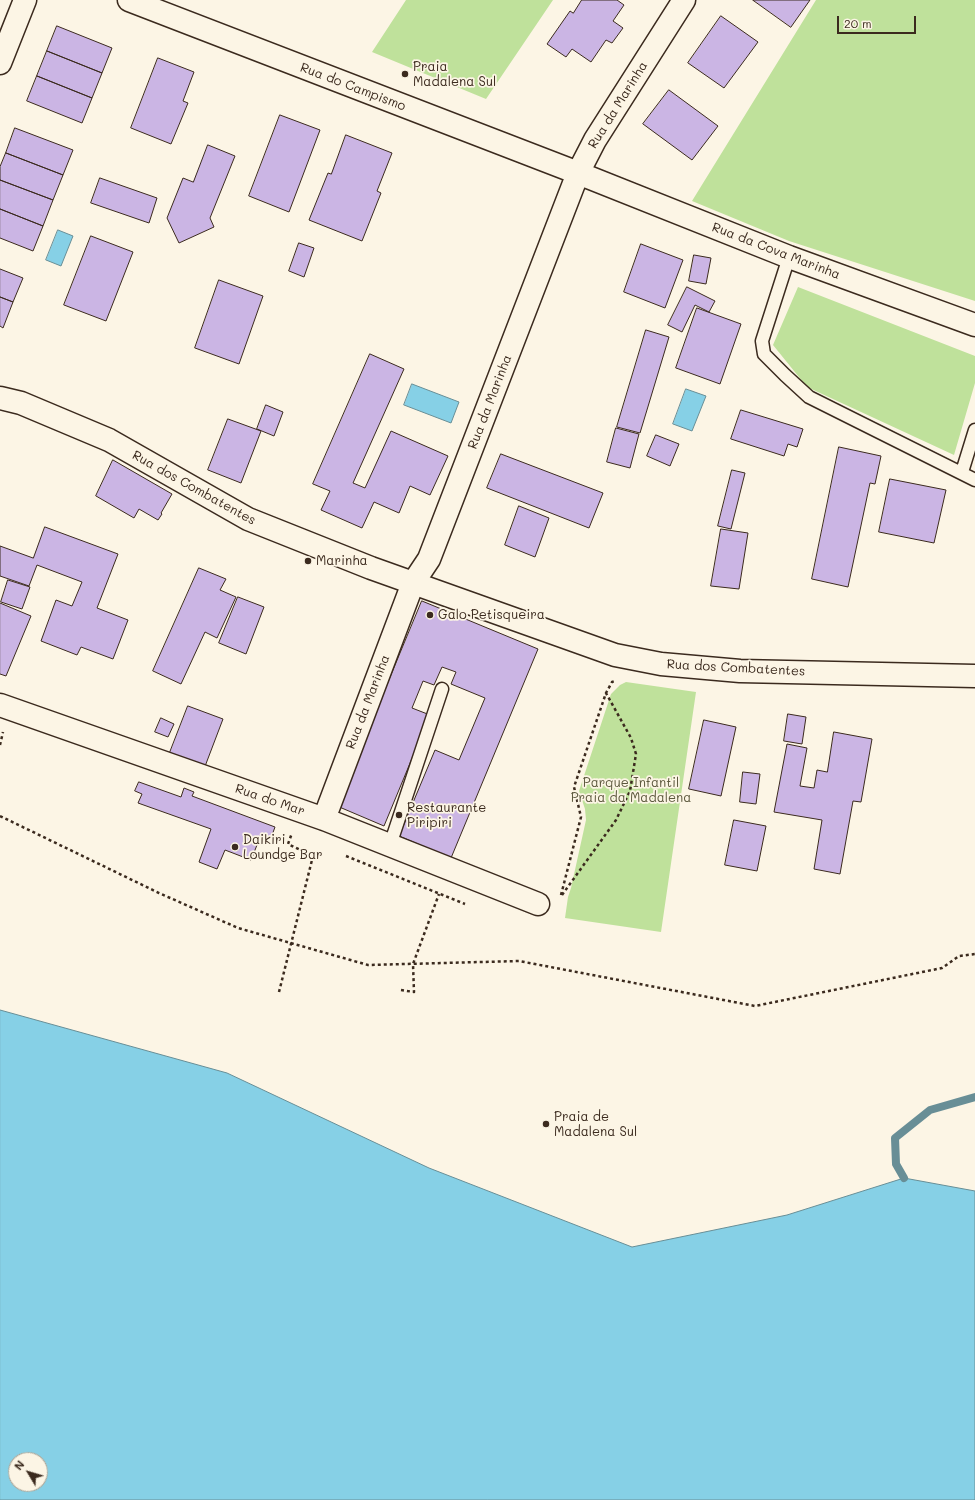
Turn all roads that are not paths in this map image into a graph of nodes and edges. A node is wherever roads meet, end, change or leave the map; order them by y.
1 (24, 0) edge
2 (129, 0) edge
3 (684, 0) edge
4 (0, 63) edge
5 (578, 173) junction
6 (789, 257) junction
7 (975, 325) edge
8 (0, 398) edge
9 (975, 430) edge
10 (962, 472) junction
11 (975, 480) edge
12 (414, 583) junction
13 (975, 676) edge
14 (442, 688) dead end
15 (0, 705) edge
16 (324, 818) junction
17 (390, 845) junction
18 (538, 904) road end

1 - 4 street
2 - 5 street, Rua do Campismo
3 - 5 street, Rua da Marinha
5 - 6 street, Rua da Cova Marinha
5 - 12 street, Rua da Marinha
6 - 7 street, Rua da Cova Marinha
6 - 10 lane
8 - 12 street, Rua dos Combatentes
9 - 10 lane
10 - 11 lane
12 - 13 street, Rua dos Combatentes
12 - 16 street, Rua da Marinha
14 - 17 lane
15 - 16 street, Rua do Mar
16 - 17 street, Rua do Mar
17 - 18 street, Rua do Mar

